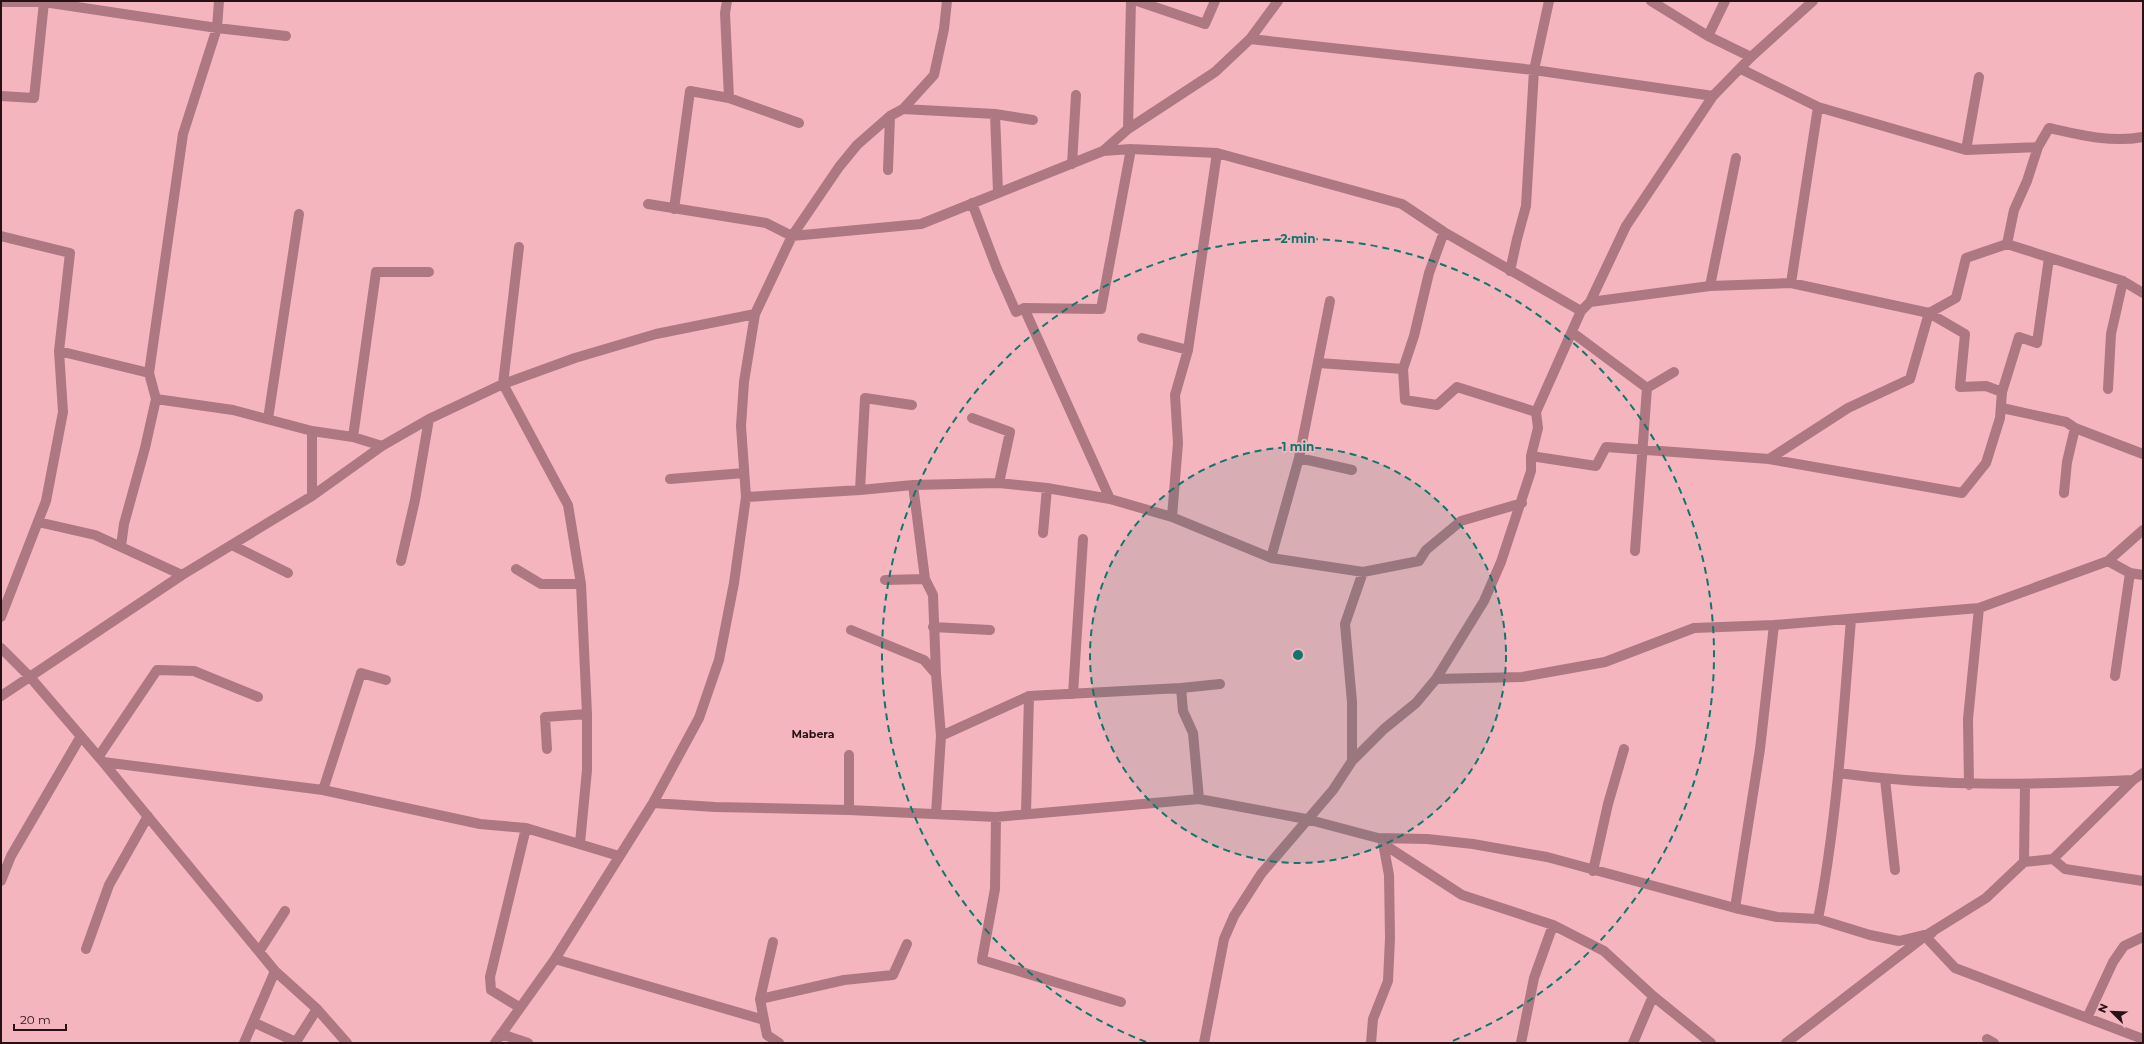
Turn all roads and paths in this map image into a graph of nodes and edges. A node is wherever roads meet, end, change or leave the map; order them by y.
1 (219, 1) edge
2 (727, 1) edge
3 (947, 1) edge
4 (1131, 1) edge
5 (1137, 1) edge
6 (1215, 1) edge
7 (1278, 1) edge
8 (1549, 1) edge
9 (1651, 1) edge
10 (1725, 1) edge
11 (1813, 1) edge
12 (1, 2) edge
13 (44, 2) edge
14 (100, 5) edge
15 (217, 28) junction
16 (286, 36) dead end
17 (1708, 36) junction
18 (1250, 39) junction
19 (1751, 57) junction
20 (1741, 69) junction
21 (1534, 70) junction
22 (1979, 77) dead end
23 (1076, 95) dead end
24 (1, 96) edge
25 (1713, 96) junction
26 (729, 98) junction
27 (1818, 107) junction
28 (904, 109) junction
29 (995, 114) junction
30 (890, 116) junction
31 (1033, 120) dead end
32 (799, 123) dead end
33 (1128, 129) junction
34 (2143, 137) edge
35 (2038, 147) junction
36 (1131, 149) junction
37 (1966, 150) junction
38 (1103, 151) junction
39 (1217, 153) junction
40 (1736, 158) dead end
41 (1072, 164) junction
42 (888, 170) dead end
43 (998, 192) junction
44 (972, 203) junction
45 (648, 204) dead end
46 (674, 209) junction
47 (299, 214) dead end
48 (1444, 232) junction
49 (1, 236) edge
50 (792, 236) junction
51 (2007, 244) junction
52 (519, 247) dead end
53 (2049, 258) junction
54 (1510, 271) junction
55 (429, 272) dead end
56 (2123, 281) junction
57 (1791, 283) junction
58 (1710, 286) junction
59 (2143, 293) edge
60 (1330, 301) dead end
61 (1590, 302) junction
62 (1024, 308) junction
63 (1582, 311) junction
64 (1929, 313) junction
65 (755, 314) junction
66 (1572, 334) junction
67 (1142, 338) dead end
68 (1188, 350) junction
69 (59, 351) junction
70 (1319, 363) junction
71 (1403, 369) junction
72 (1674, 372) dead end
73 (149, 373) junction
74 (503, 384) junction
75 (1647, 388) junction
76 (2108, 389) dead end
77 (2002, 392) junction
78 (156, 399) junction
79 (912, 405) dead end
80 (2002, 408) junction
81 (1536, 412) junction
82 (972, 418) dead end
83 (268, 419) junction
84 (429, 419) junction
85 (2075, 428) junction
86 (312, 430) junction
87 (352, 437) junction
88 (382, 446) junction
89 (1642, 449) junction
90 (2143, 454) edge
91 (1531, 456) junction
92 (1300, 458) junction
93 (1769, 459) junction
94 (1352, 470) dead end
95 (744, 473) junction
96 (670, 479) dead end
97 (1000, 483) junction
98 (913, 485) junction
99 (1047, 488) junction
100 (860, 490) junction
101 (2064, 492) dead end
102 (312, 496) junction
103 (746, 497) junction
104 (1110, 499) junction
105 (1522, 503) junction
106 (1172, 517) junction
107 (38, 522) junction
108 (2143, 530) edge
109 (1043, 532) dead end
110 (1083, 539) dead end
111 (121, 546) junction
112 (232, 546) junction
113 (1635, 551) dead end
114 (1271, 558) junction
115 (401, 561) dead end
116 (2108, 561) junction
117 (516, 569) dead end
118 (1363, 572) junction
119 (288, 573) dead end
120 (2130, 573) junction
121 (2143, 575) edge
122 (182, 576) junction
123 (925, 578) junction
124 (885, 580) dead end
125 (581, 584) junction
126 (1979, 608) junction
127 (1, 618) edge
128 (1851, 619) junction
129 (1774, 625) junction
130 (933, 628) junction
131 (851, 630) dead end
132 (990, 630) dead end
133 (1, 648) edge
134 (936, 674) junction
135 (2115, 676) dead end
136 (30, 677) junction
137 (1436, 679) junction
138 (386, 680) dead end
139 (1220, 684) dead end
140 (1181, 688) junction
141 (1073, 694) junction
142 (1, 696) edge
143 (1029, 696) junction
144 (258, 697) dead end
145 (587, 714) junction
146 (81, 736) junction
147 (941, 736) junction
148 (547, 749) dead end
149 (1624, 749) dead end
150 (849, 755) dead end
151 (101, 759) junction
152 (1352, 761) junction
153 (1838, 773) junction
154 (2143, 773) edge
155 (1885, 779) junction
156 (2133, 780) junction
157 (1968, 785) junction
158 (2024, 785) junction
159 (323, 790) junction
160 (1199, 799) junction
161 (653, 803) junction
162 (849, 810) junction
163 (1026, 813) junction
164 (936, 814) junction
165 (148, 816) junction
166 (996, 817) junction
167 (1306, 819) junction
168 (526, 828) junction
169 (1382, 841) junction
170 (580, 843) junction
171 (619, 856) junction
172 (2053, 859) junction
173 (2024, 862) junction
174 (1896, 870) dead end
175 (1593, 871) junction
176 (1, 881) edge
177 (2143, 881) edge
178 (1735, 908) junction
179 (285, 911) dead end
180 (1818, 919) junction
181 (1553, 925) junction
182 (1929, 935) junction
183 (2143, 937) edge
184 (773, 942) dead end
185 (908, 944) dead end
186 (86, 949) dead end
187 (260, 950) junction
188 (555, 959) junction
189 (275, 971) junction
190 (1653, 996) junction
191 (760, 999) junction
192 (1121, 1002) dead end
193 (519, 1007) junction
194 (317, 1009) junction
195 (2087, 1018) junction
196 (764, 1020) junction
197 (253, 1022) junction
198 (501, 1034) junction
199 (765, 1039) edge
200 (2143, 1039) edge
201 (244, 1043) edge
202 (347, 1043) edge
203 (495, 1043) edge
204 (528, 1043) edge
205 (779, 1043) edge
206 (1204, 1043) edge
207 (1371, 1043) edge
208 (1521, 1043) edge
209 (1633, 1043) edge
210 (1711, 1043) edge
211 (1786, 1043) edge

1 - 15 street
2 - 26 street
3 - 28 street
4 - 33 street
5 - 6 street
7 - 18 street
8 - 21 street
9 - 17 street
10 - 17 street
11 - 19 street
12 - 13 street
13 - 14 street
13 - 24 street
14 - 15 street
15 - 16 street
15 - 73 street
17 - 19 street
18 - 21 street
18 - 33 street
19 - 20 street
20 - 25 street
20 - 27 street
21 - 25 street
21 - 54 street
22 - 37 street
23 - 41 street
25 - 61 street
26 - 32 street
26 - 46 street
27 - 37 street
27 - 57 street
28 - 29 street
28 - 30 street
29 - 31 street
29 - 43 street
30 - 42 street
30 - 50 street
33 - 38 street
34 - 35 street
35 - 37 street
35 - 51 street
36 - 38 street
36 - 39 street
36 - 62 street
38 - 41 street
39 - 48 street
39 - 68 street
40 - 58 street
41 - 43 street
43 - 44 street
44 - 50 street
44 - 62 street
45 - 46 street
46 - 50 street
47 - 83 street
48 - 54 street
48 - 71 street
49 - 69 street
50 - 65 street
51 - 53 street
51 - 64 street
52 - 74 street
53 - 56 street
53 - 77 street
54 - 63 street
55 - 87 street
56 - 59 street
56 - 76 street
57 - 58 street
57 - 64 street
58 - 61 street
60 - 70 street
61 - 63 street
62 - 104 street
63 - 66 street
64 - 77 street
64 - 93 street
65 - 74 street
65 - 95 street
66 - 75 street
66 - 81 street
67 - 68 street
68 - 106 street
69 - 73 street
69 - 107 street
70 - 71 street
70 - 92 street
71 - 81 street
72 - 75 street
73 - 78 street
74 - 84 street
74 - 125 street
75 - 89 street
77 - 80 street
78 - 83 street
78 - 111 street
79 - 100 street
80 - 85 street
80 - 93 street
81 - 91 street
82 - 97 street
83 - 86 street
84 - 88 street
84 - 115 street
85 - 90 street
85 - 101 street
86 - 87 street
86 - 102 street
87 - 88 street
88 - 102 street
89 - 91 street
89 - 93 street
89 - 113 street
91 - 105 street
92 - 94 street
92 - 114 street
95 - 96 street
95 - 103 street
97 - 98 street
97 - 99 street
98 - 100 street
98 - 123 street
99 - 104 street
99 - 109 street
100 - 103 street
102 - 112 street
103 - 161 street
104 - 106 street
105 - 118 street
105 - 137 street
106 - 114 street
107 - 111 street
107 - 127 street
108 - 116 street
110 - 141 street
111 - 122 street
112 - 119 street
112 - 122 street
114 - 118 street
116 - 120 street
116 - 126 street
117 - 125 street
118 - 152 street
120 - 121 street
120 - 135 street
122 - 136 street
123 - 124 street
123 - 130 street
125 - 145 street
126 - 128 street
126 - 157 street
128 - 129 street
128 - 153 street
129 - 137 street
129 - 178 street
130 - 132 street
130 - 134 street
131 - 134 street
133 - 136 street
134 - 147 street
136 - 142 street
136 - 146 street
137 - 152 street
138 - 159 street
139 - 140 street
140 - 141 street
140 - 160 street
141 - 143 street
143 - 147 street
143 - 163 street
144 - 151 street
145 - 148 street
145 - 170 street
146 - 151 street
146 - 176 street
147 - 164 street
149 - 175 street
150 - 162 street
151 - 159 street
151 - 165 street
152 - 167 street
153 - 155 street
153 - 180 street
154 - 156 street
155 - 157 street
155 - 174 street
156 - 158 street
156 - 172 street
157 - 158 street
158 - 173 street
159 - 168 street
160 - 163 street
160 - 167 street
161 - 162 street
161 - 171 street
162 - 164 street
163 - 166 street
164 - 166 street
165 - 186 street
165 - 187 street
166 - 192 street
167 - 169 street
167 - 206 street
168 - 170 street
168 - 193 street
169 - 175 street
169 - 181 street
169 - 207 street
170 - 171 street
171 - 188 street
172 - 173 street
172 - 177 street
173 - 182 street
175 - 178 street
178 - 180 street
179 - 187 street
180 - 182 street
181 - 190 street
181 - 208 street
182 - 195 street
182 - 211 street
183 - 195 street
184 - 191 street
185 - 191 street
187 - 189 street
188 - 193 street
188 - 196 street
189 - 194 street
189 - 197 street
190 - 209 street
190 - 210 street
191 - 196 street
193 - 198 street
194 - 197 street
194 - 202 street
195 - 200 street
196 - 199 street
197 - 201 street
198 - 203 street
198 - 204 street
199 - 205 street

